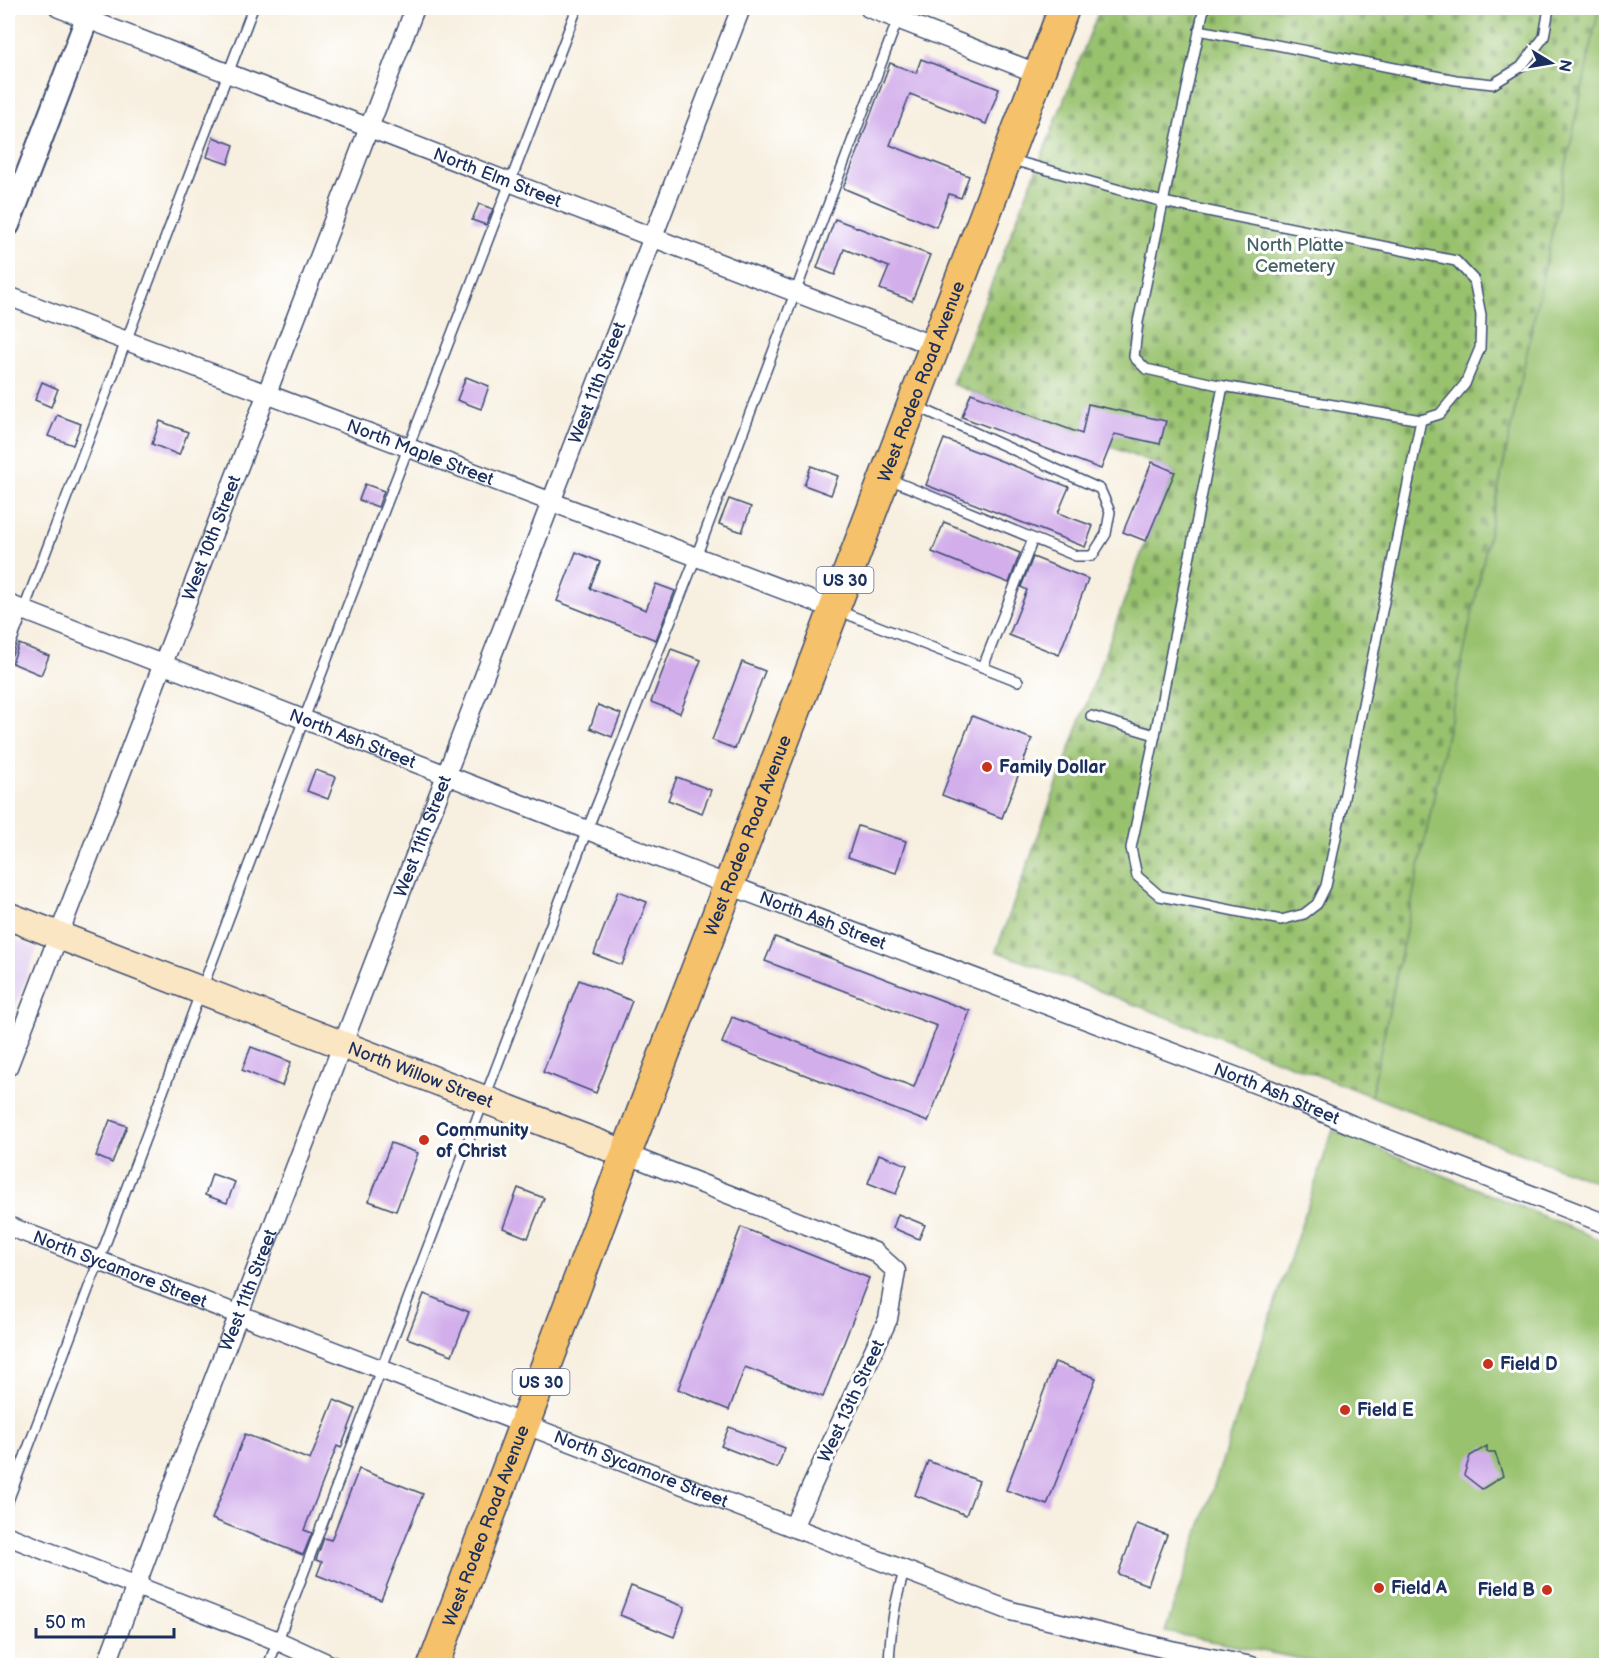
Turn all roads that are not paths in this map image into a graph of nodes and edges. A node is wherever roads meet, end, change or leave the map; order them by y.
1 (59, 8) edge
2 (253, 8) edge
3 (415, 8) edge
4 (577, 8) edge
5 (741, 8) edge
6 (868, 8) edge
7 (1064, 8) edge
8 (1204, 8) edge
9 (1549, 8) edge
10 (89, 13) edge
11 (900, 13) edge
12 (1199, 30) junction
13 (229, 72) junction
14 (1039, 74) junction
15 (369, 126) junction
16 (1007, 158) junction
17 (511, 181) junction
18 (1162, 202) junction
19 (8, 225) edge
20 (654, 237) junction
21 (796, 292) junction
22 (8, 296) edge
23 (126, 342) junction
24 (934, 346) junction
25 (1223, 386) junction
26 (266, 394) junction
27 (912, 404) junction
28 (1421, 420) junction
29 (408, 447) junction
30 (884, 477) junction
31 (552, 501) junction
32 (1033, 539) junction
33 (696, 557) junction
34 (15, 607) edge
35 (834, 609) junction
36 (8, 651) edge
37 (162, 664) junction
38 (983, 667) junction
39 (1018, 681) dead end
40 (1091, 716) dead end
41 (304, 719) junction
42 (1155, 735) junction
43 (447, 775) junction
44 (587, 830) junction
45 (729, 885) junction
46 (8, 916) edge
47 (58, 936) junction
48 (202, 991) junction
49 (343, 1046) junction
50 (8, 1067) edge
51 (486, 1100) junction
52 (626, 1154) junction
53 (1606, 1224) edge
54 (8, 1226) edge
55 (98, 1260) junction
56 (896, 1271) joint
57 (239, 1314) junction
58 (382, 1370) junction
59 (526, 1425) junction
60 (8, 1501) edge
61 (793, 1527) junction
62 (8, 1536) edge
63 (905, 1570) junction
64 (135, 1586) junction
65 (278, 1641) junction
66 (106, 1665) edge
67 (268, 1665) edge
68 (333, 1665) edge
69 (433, 1665) edge
70 (889, 1665) edge
71 (1252, 1665) edge

1 - 10 street, North Elm Street
2 - 13 lane
3 - 15 street, West 10th Street
4 - 17 lane
5 - 20 street, West 11th Street
6 - 11 street
7 - 14 main road, West Rodeo Road Avenue / US 30
8 - 12 lane
9 - 12 lane
10 - 13 street, North Elm Street
10 - 19 street
11 - 14 street
11 - 21 lane
12 - 18 lane
13 - 15 street, North Elm Street
13 - 23 lane
14 - 16 main road, West Rodeo Road Avenue / US 30
15 - 17 street, North Elm Street
15 - 26 street, West 10th Street
16 - 18 lane
16 - 24 main road, West Rodeo Road Avenue / US 30
17 - 20 street, North Elm Street
17 - 29 lane
18 - 25 lane
18 - 28 lane
20 - 21 street, North Elm Street
20 - 31 street, West 11th Street
21 - 24 street, North Elm Street
21 - 33 lane
22 - 23 street, North Maple Street
23 - 26 street, North Maple Street
23 - 34 lane
24 - 27 main road, West Rodeo Road Avenue / US 30
25 - 28 lane
25 - 42 lane
26 - 29 street, North Maple Street
26 - 37 street, West 10th Street
27 - 30 main road, West Rodeo Road Avenue / US 30
27 - 32 lane
28 - 42 lane
29 - 31 street, North Maple Street
29 - 41 lane
30 - 32 lane
30 - 35 main road, West Rodeo Road Avenue / US 30
31 - 33 street, North Maple Street
31 - 43 street, West 11th Street
32 - 38 lane
33 - 35 street, North Maple Street
33 - 44 lane
34 - 36 lane
34 - 37 street, North Ash Street
35 - 38 lane
35 - 45 main road, West Rodeo Road Avenue / US 30
37 - 41 street, North Ash Street
37 - 47 street, West 10th Street
38 - 39 lane
40 - 42 lane
41 - 43 street, North Ash Street
41 - 48 lane
43 - 44 street, North Ash Street
43 - 49 street, West 11th Street
44 - 45 street, North Ash Street
44 - 51 lane
45 - 52 main road, West Rodeo Road Avenue / US 30
45 - 53 street, North Ash Street
46 - 47 main road, North Willow Street
47 - 48 main road, North Willow Street
47 - 50 street, West 10th Street
48 - 49 main road, North Willow Street
48 - 55 lane
49 - 51 main road, North Willow Street
49 - 57 street, West 11th Street
51 - 52 main road, North Willow Street
51 - 58 lane
52 - 56 street, North Willow Street
52 - 59 main road, West Rodeo Road Avenue / US 30
54 - 55 street, North Sycamore Street
55 - 57 street, North Sycamore Street
55 - 60 lane
56 - 61 street, West 13th Street
57 - 58 street, North Sycamore Street
57 - 64 street, West 11th Street
58 - 59 street, North Sycamore Street
58 - 65 lane
59 - 61 street, North Sycamore Street
59 - 69 main road, West Rodeo Road Avenue / US 30
61 - 63 street, North Sycamore Street
62 - 64 street
63 - 70 lane
63 - 71 street, North Sycamore Street
64 - 65 street
64 - 66 street, West 11th Street
65 - 67 lane
65 - 68 street

